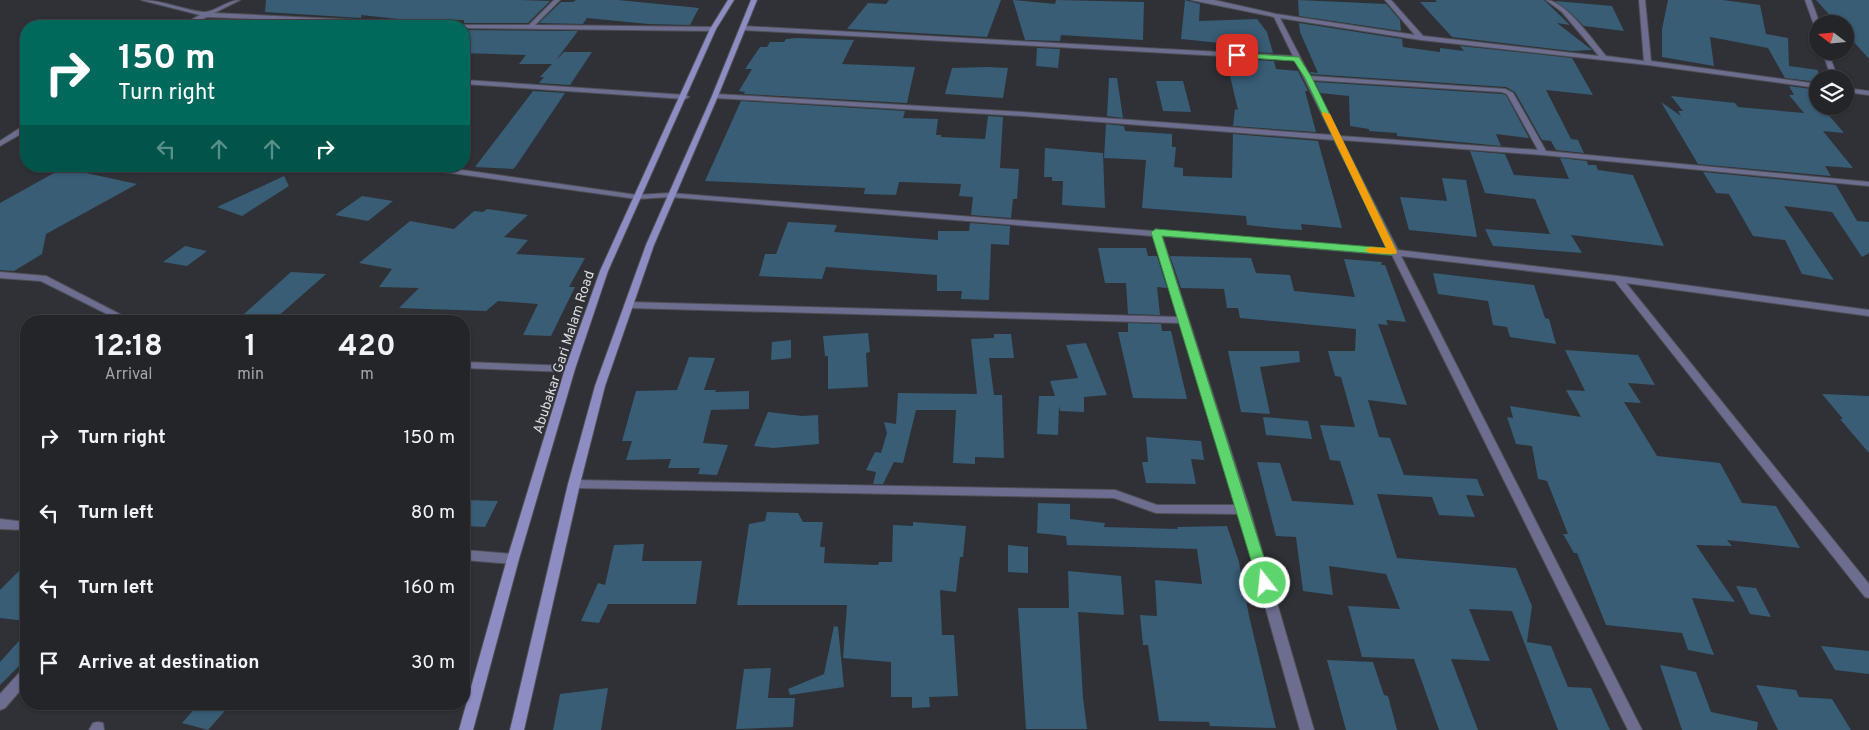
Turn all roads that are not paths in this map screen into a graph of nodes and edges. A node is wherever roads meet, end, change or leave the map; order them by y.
1 (144, 0) edge
2 (237, 0) edge
3 (557, 0) edge
4 (731, 0) edge
5 (754, 0) edge
6 (1194, 0) edge
7 (1388, 0) edge
8 (1549, 0) edge
9 (1642, 0) edge
10 (1808, 0) edge
11 (1215, 1) edge
12 (207, 15) junction
13 (1813, 15) edge
14 (1276, 16) junction
15 (196, 20) edge
16 (322, 20) edge
17 (470, 26) edge
18 (530, 27) junction
19 (743, 28) junction
20 (713, 29) junction
21 (1421, 38) junction
22 (1296, 58) junction
23 (1605, 59) junction
24 (1648, 64) junction
25 (1308, 78) junction
26 (470, 82) edge
27 (1809, 85) edge
28 (1854, 91) edge
29 (1869, 93) edge
30 (684, 96) junction
31 (715, 96) junction
32 (20, 132) edge
33 (1337, 138) junction
34 (0, 144) edge
35 (1543, 153) junction
36 (459, 172) edge
37 (1869, 184) edge
38 (670, 195) junction
39 (637, 197) junction
40 (1156, 232) junction
41 (1392, 252) junction
42 (0, 275) edge
43 (1618, 279) junction
44 (629, 305) junction
45 (1869, 313) edge
46 (116, 315) edge
47 (1182, 320) junction
48 (470, 365) edge
49 (570, 369) junction
50 (574, 484) junction
51 (1244, 510) junction
52 (0, 524) edge
53 (20, 526) edge
54 (470, 556) edge
55 (512, 559) junction
56 (1869, 593) edge
57 (20, 682) edge
58 (0, 704) edge
59 (466, 730) edge
60 (517, 730) edge
61 (1307, 730) edge
62 (1635, 730) edge

1 - 12 street
2 - 12 street
3 - 18 street
4 - 20 street, Abubakar Gari Malam Road
5 - 19 street
6 - 11 street
7 - 21 street
8 - 23 street
9 - 24 street
10 - 13 street
11 - 14 street
12 - 15 street
12 - 16 street
14 - 21 street
14 - 22 street
17 - 18 street
18 - 20 street
19 - 22 street
19 - 31 street
20 - 30 street, Abubakar Gari Malam Road
21 - 23 street
22 - 25 street
23 - 24 street
24 - 27 street
25 - 33 street
25 - 35 street
26 - 30 street
28 - 29 street
30 - 39 street, Abubakar Gari Malam Road
31 - 33 street
31 - 38 street
32 - 34 street
33 - 35 street
33 - 41 street
35 - 37 street
36 - 39 street
38 - 39 street
38 - 40 street
38 - 44 street
39 - 49 street, Abubakar Gari Malam Road
40 - 41 street
40 - 47 street
41 - 43 street
41 - 62 street
42 - 46 street
43 - 45 street
43 - 56 street
44 - 47 street
44 - 50 street
47 - 51 street
48 - 49 street
49 - 55 street, Abubakar Gari Malam Road
50 - 51 street
50 - 60 street
51 - 61 street
52 - 53 street
54 - 55 street
55 - 59 street, Abubakar Gari Malam Road
57 - 58 street

